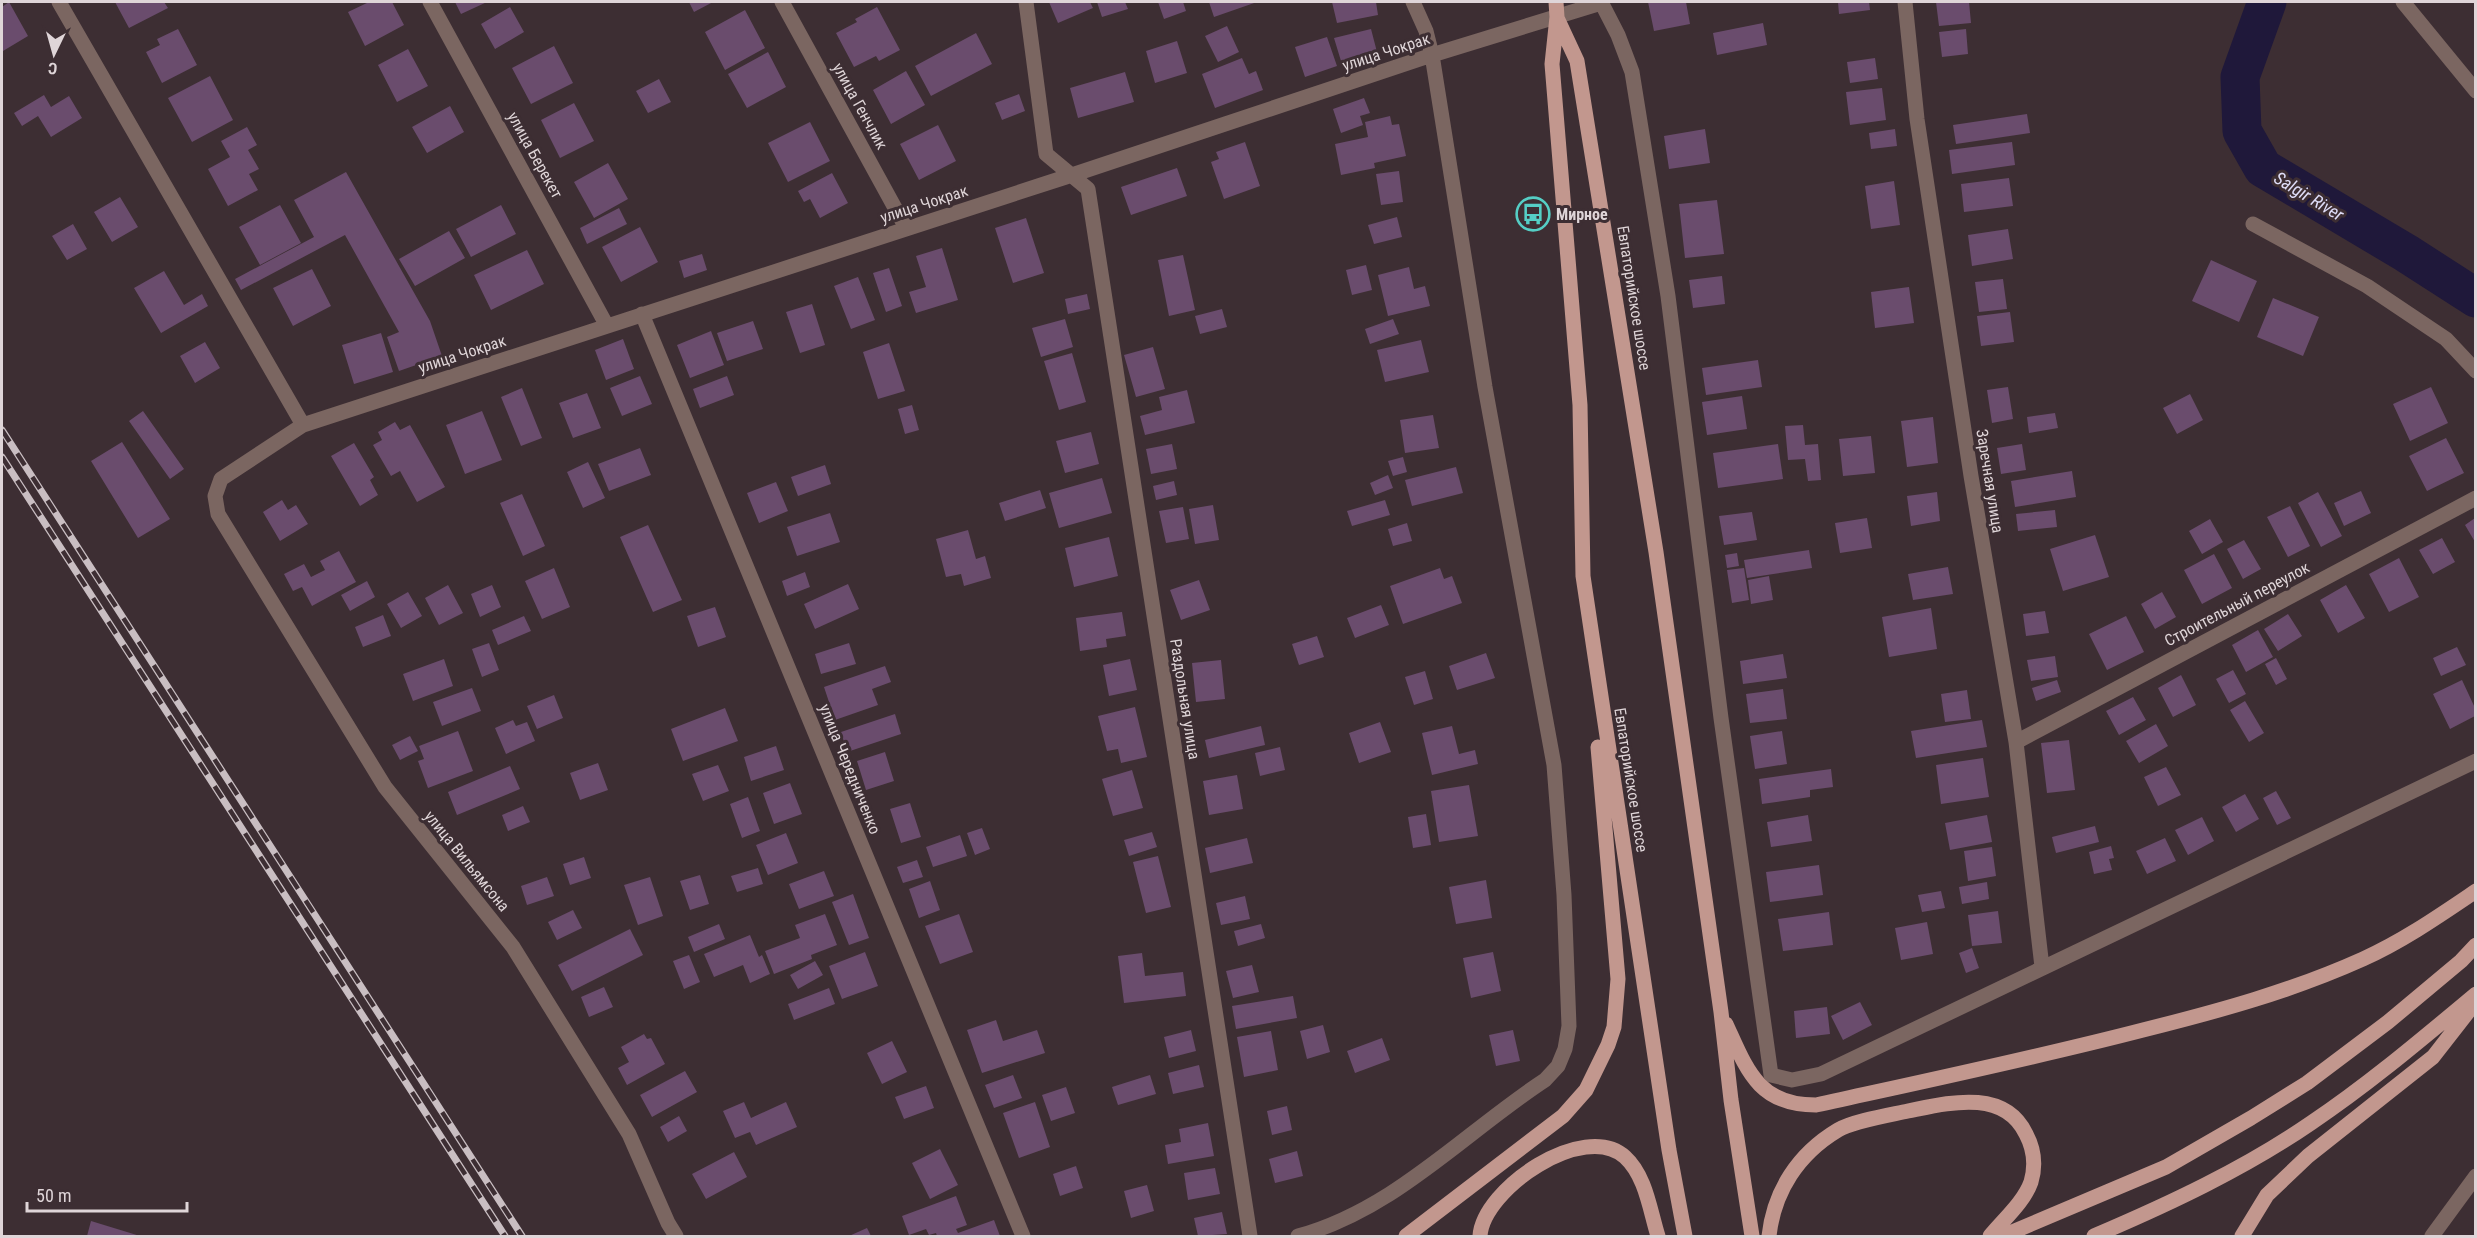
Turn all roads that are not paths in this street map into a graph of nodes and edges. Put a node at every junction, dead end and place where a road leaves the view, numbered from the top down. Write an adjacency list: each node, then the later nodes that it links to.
1 (59, 2): 18 (street)
2 (430, 2): 16 (street, улица Берекет)
3 (782, 2): 14 (street, улица Генчлик)
4 (1026, 2): 12 (street, Раздольная улица)
5 (1413, 2): 10 (street)
6 (1601, 2): 9 (street, улица Чокрак); 26 (street)
7 (1905, 2): 22 (street, Заречная улица)
8 (2403, 2): 11 (street)
9 (1556, 9): 10 (street, улица Чокрак); 21 (main road, Евпаторийское шоссе); 29 (main road, Евпаторийское шоссе)
10 (1432, 55): 12 (street, улица Чокрак); 34 (street)
11 (2475, 90)
12 (1072, 175): 14 (street, улица Чокрак); 33 (street, Раздольная улица)
13 (2253, 224): 17 (street)
14 (906, 228): 15 (street, улица Чокрак)
15 (642, 314): 16 (street, улица Чокрак); 32 (street, улица Чередниченко)
16 (607, 326): 18 (street, улица Чокрак)
17 (2475, 371)
18 (303, 425): 20 (street, улица Чокрак)
19 (2475, 498): 22 (street, Строительный переулок)
20 (218, 514): 31 (street, улица Вильямсона)
21 (1582, 576): 35 (main road); 38 (main road, Евпаторийское шоссе)
22 (2016, 742): 26 (street, Заречная улица)
23 (2475, 760): 26 (street)
24 (2475, 891): 29 (main road)
25 (2475, 945): 42 (main road)
26 (2042, 967)
27 (2475, 994): 43 (main road)
28 (2475, 1002): 44 (main road)
29 (1721, 1012): 39 (main road, Евпаторийское шоссе)
30 (2475, 1176): 45 (street)
31 (676, 1236)
32 (1023, 1236)
33 (1250, 1236)
34 (1298, 1236)
35 (1406, 1236)
36 (1480, 1236): 37 (main road)
37 (1658, 1236)
38 (1685, 1236)
39 (1752, 1236)
40 (1769, 1236): 41 (main road)
41 (1990, 1236)
42 (2003, 1236)
43 (2094, 1236)
44 (2242, 1236)
45 (2432, 1236)

